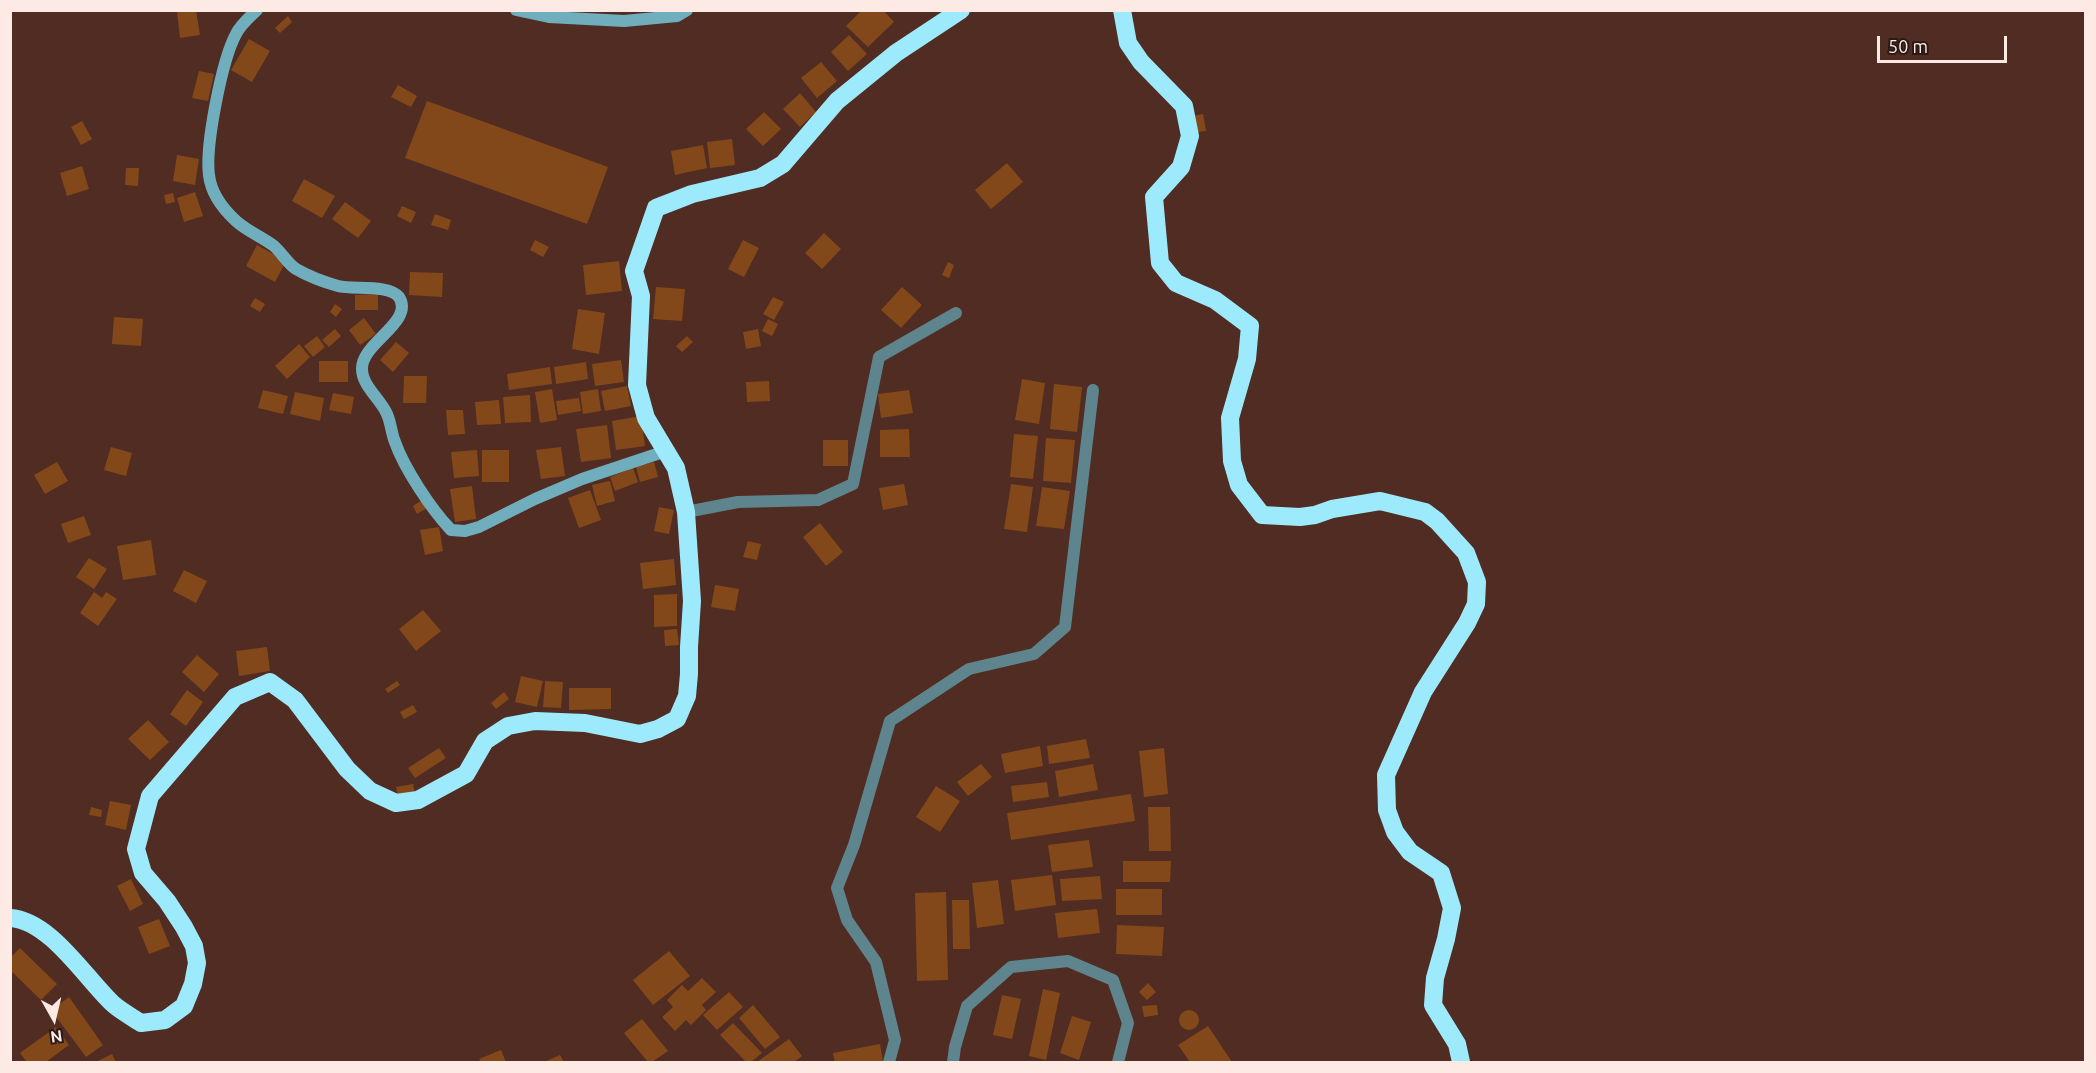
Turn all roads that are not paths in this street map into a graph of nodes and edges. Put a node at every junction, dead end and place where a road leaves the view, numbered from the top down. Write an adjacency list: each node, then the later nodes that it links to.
1 (257, 10): 8 (street)
2 (516, 10): 3 (street)
3 (687, 10)
4 (961, 10): 8 (highway)
5 (1122, 10): 14 (highway)
6 (956, 313): 9 (street)
7 (1093, 390): 11 (street)
8 (666, 452): 9 (highway)
9 (686, 512): 10 (highway)
10 (10, 918)
11 (889, 1062)
12 (953, 1062): 13 (street)
13 (1118, 1062)
14 (1461, 1062)

